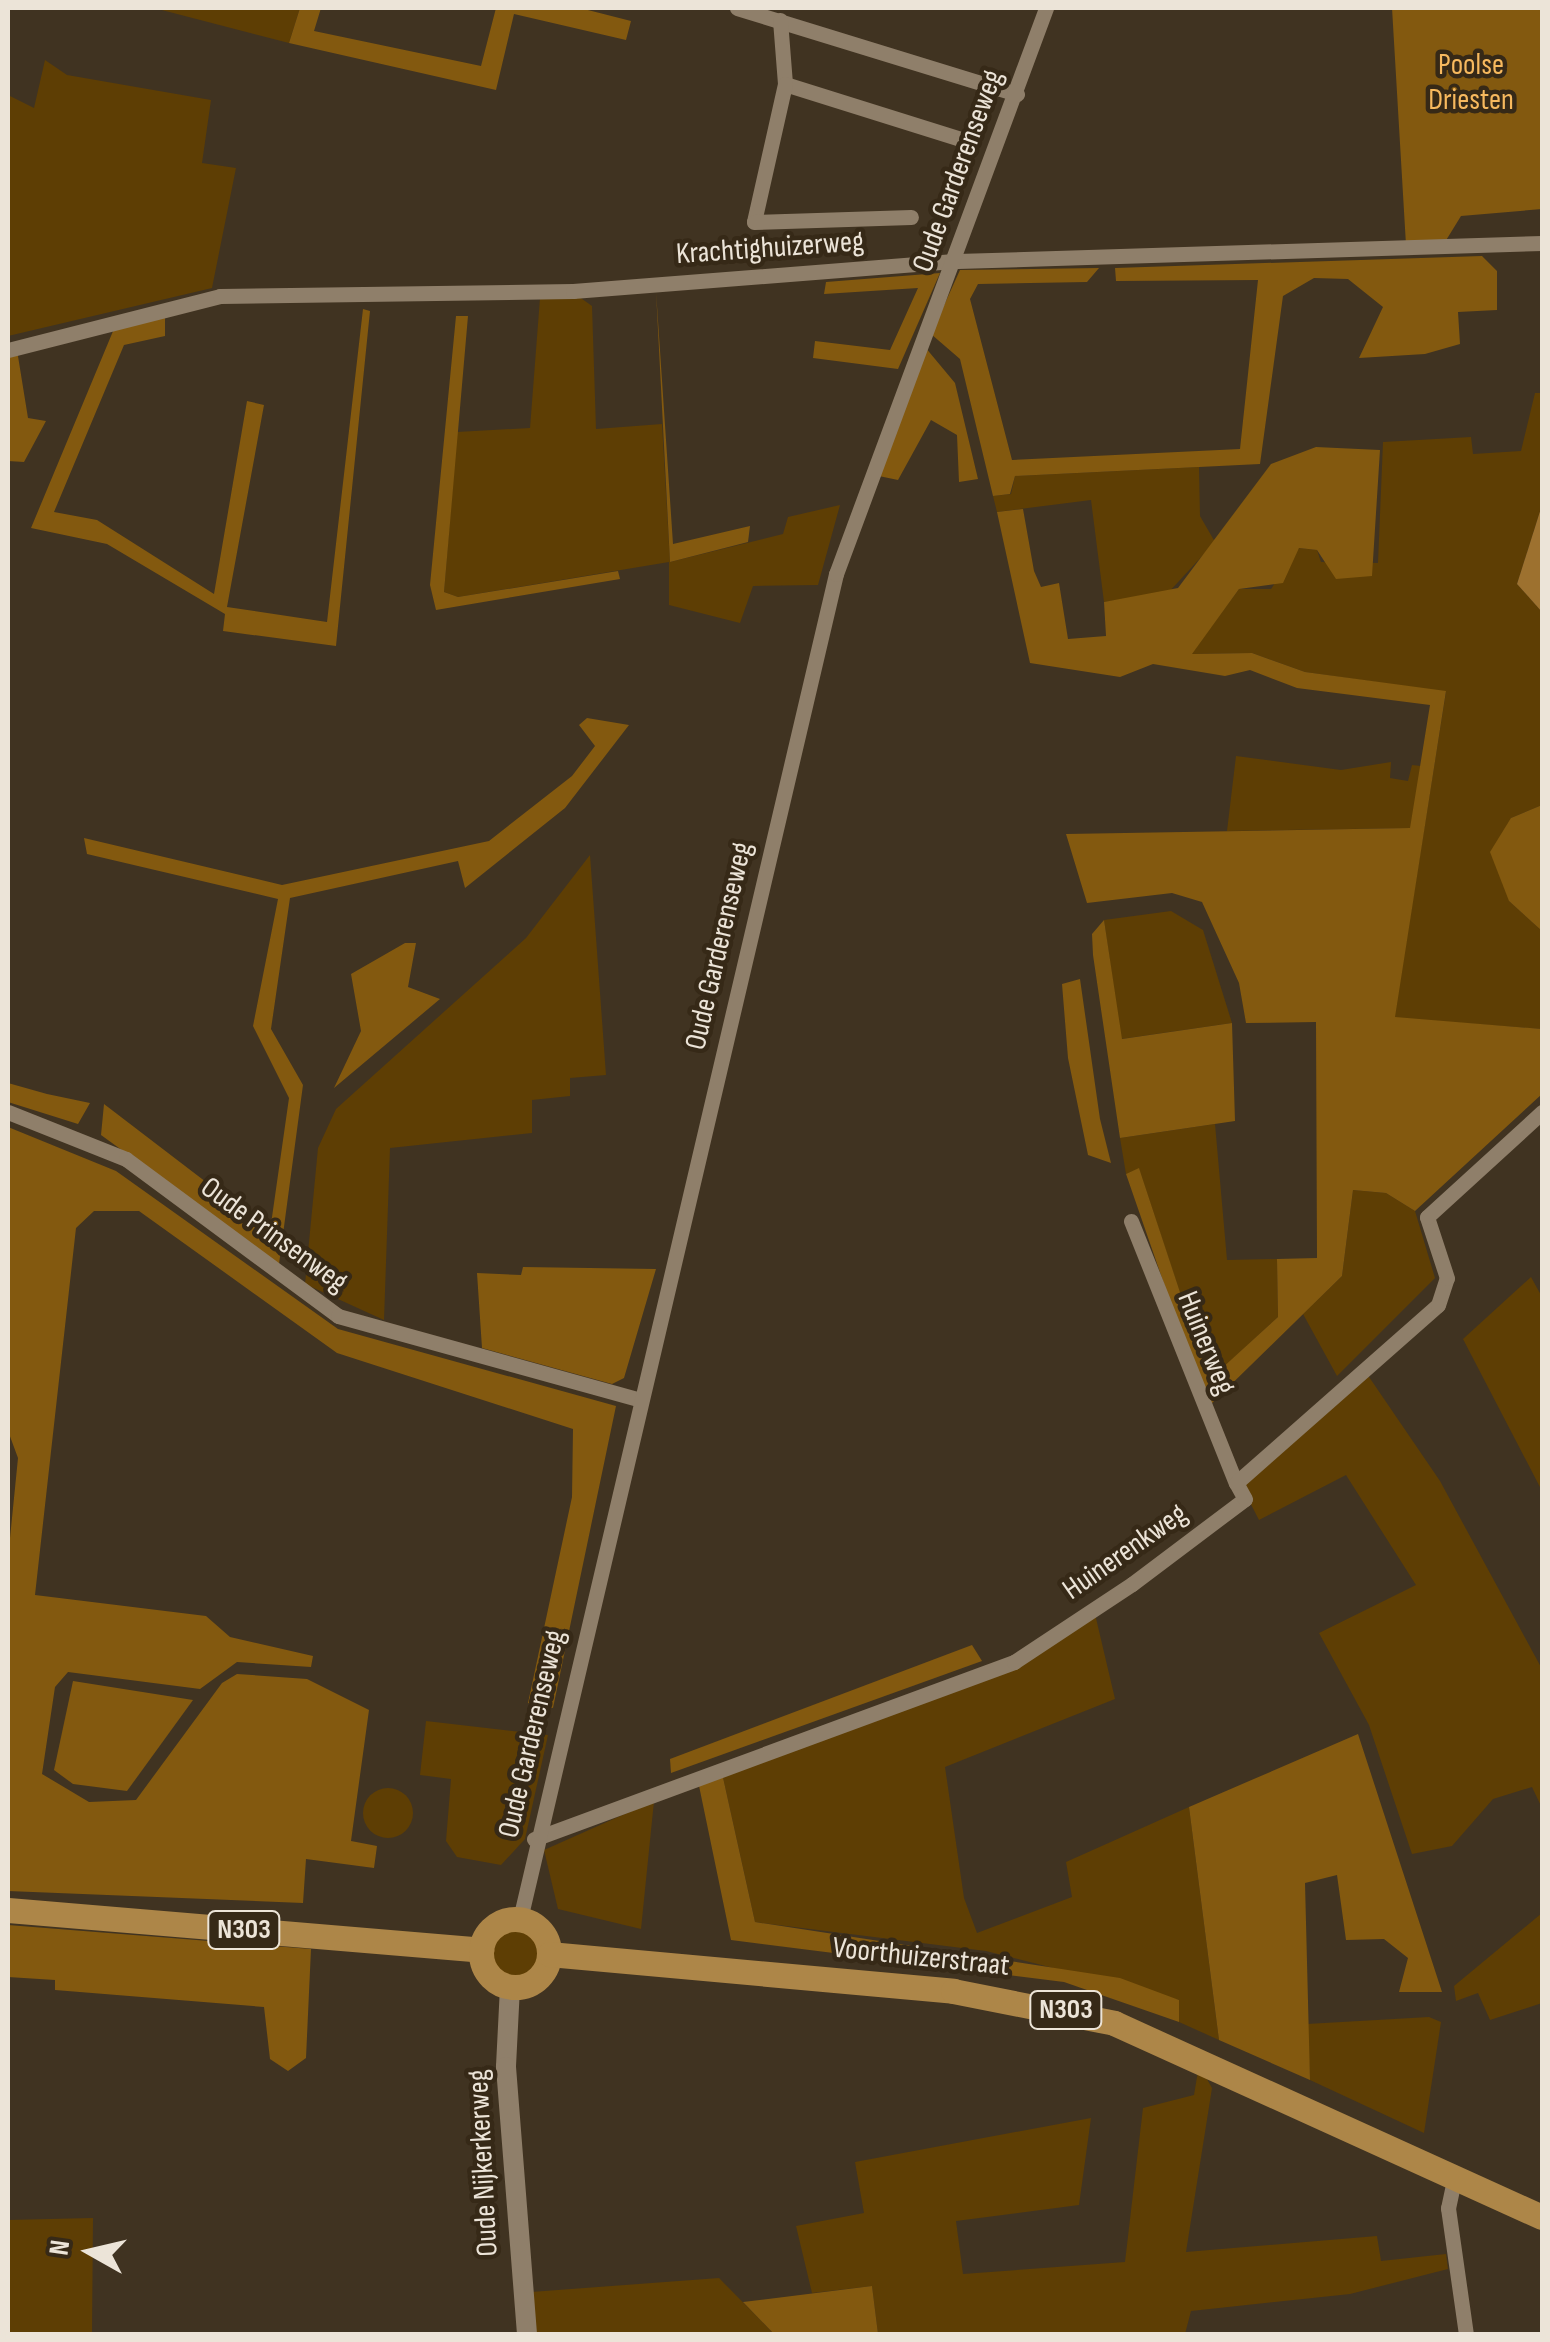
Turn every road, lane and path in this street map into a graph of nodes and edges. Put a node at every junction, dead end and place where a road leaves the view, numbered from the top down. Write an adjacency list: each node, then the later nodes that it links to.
1 (736, 8): 3 (street)
2 (1046, 8): 5 (street, Oude Garderenseweg)
3 (780, 20): 4 (street); 5 (street)
4 (785, 84): 6 (street); 7 (street)
5 (1017, 94): 9 (street, Oude Garderenseweg)
6 (961, 140)
7 (911, 217)
8 (1542, 243): 9 (street, Krachtighuizerweg)
9 (957, 261): 10 (street, Krachtighuizerweg); 14 (street, Oude Garderenseweg)
10 (8, 350)
11 (8, 1112): 14 (street, Oude Prinsenweg)
12 (1542, 1112): 15 (street, Huinerenkweg)
13 (1131, 1222): 15 (street, Huinerweg)
14 (640, 1400): 16 (street, Oude Garderenseweg)
15 (1236, 1483): 16 (street, Huinerenkweg)
16 (534, 1839): 18 (street, Oude Garderenseweg)
17 (8, 1910): 19 (main road, N303)
18 (520, 1920): 19 (main road); 20 (main road)
19 (481, 1950): 21 (main road)
20 (549, 1954): 21 (main road); 22 (main road, Voorthuizerstraat / N303)
21 (510, 1987): 24 (street, Oude Nijkerkerweg)
22 (1446, 2171): 23 (main road, Voorthuizerstraat / N303); 25 (street)
23 (1542, 2218)
24 (527, 2334)
25 (1466, 2334)

